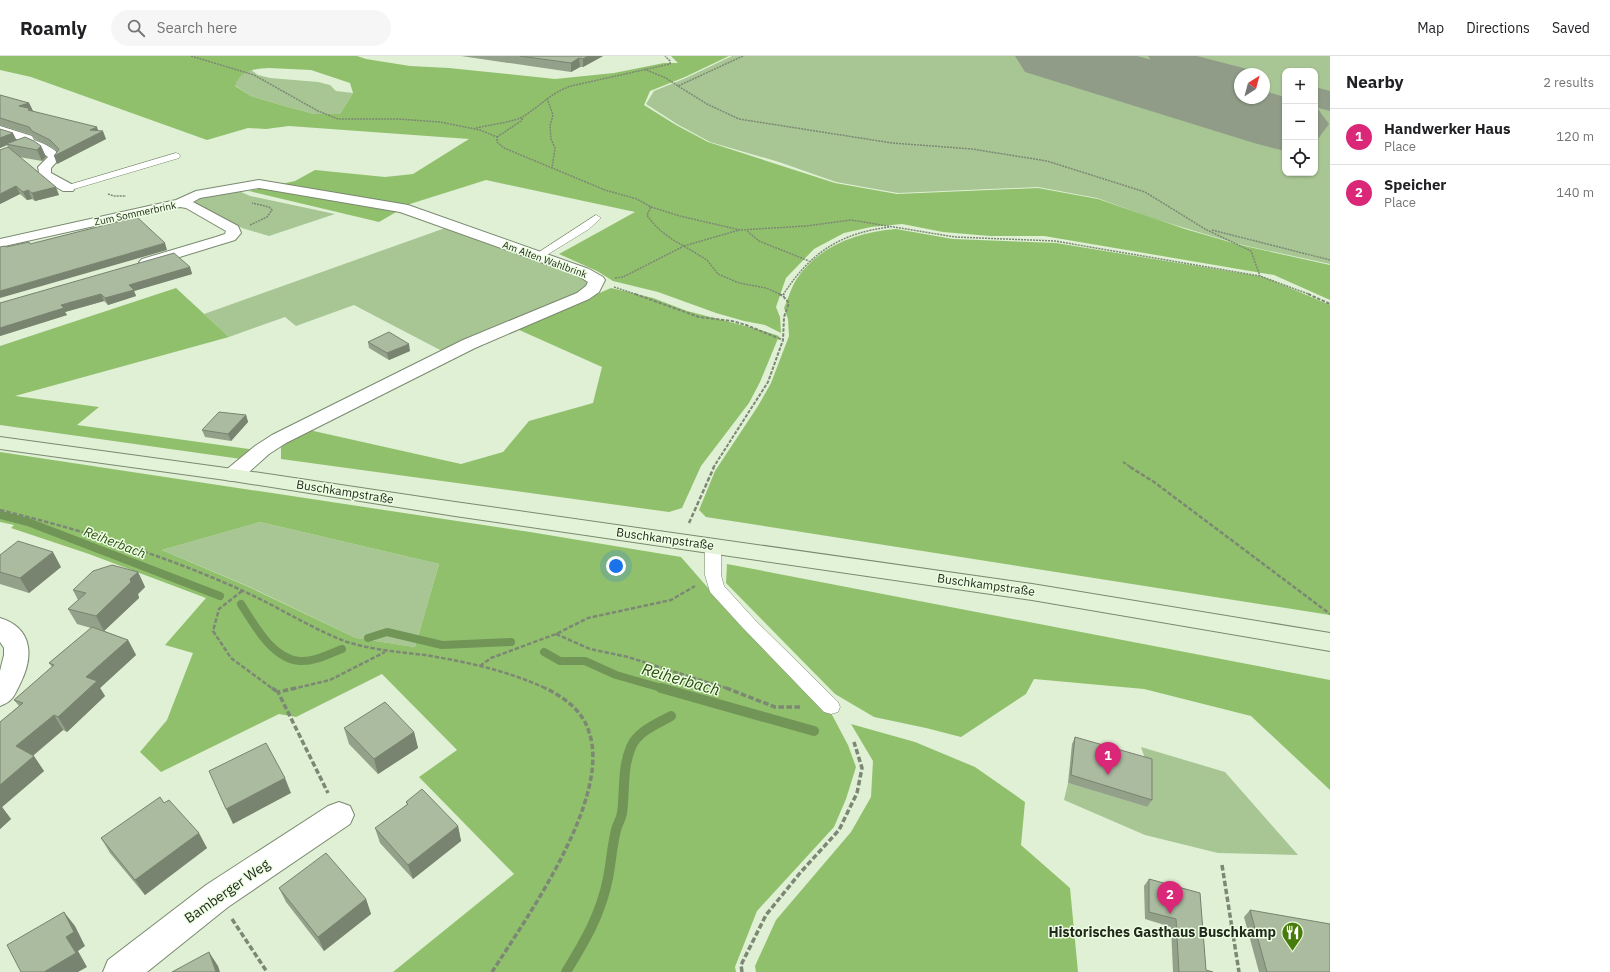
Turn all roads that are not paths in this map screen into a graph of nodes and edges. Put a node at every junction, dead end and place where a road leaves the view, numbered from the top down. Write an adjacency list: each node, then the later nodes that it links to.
1 (0, 130): 3 (street)
2 (176, 156): 3 (lane)
3 (68, 188)
4 (180, 203): 6 (street, Zum Sommerbrink); 7 (street, Am Alten Wahlbrink); 8 (street, Zum Sommerbrink)
5 (596, 218): 7 (lane)
6 (0, 243)
7 (538, 256): 10 (street, Am Alten Wahlbrink)
8 (137, 265)
9 (0, 443): 10 (main road, Buschkampstraße)
10 (233, 475): 11 (main road, Buschkampstraße)
11 (713, 546): 13 (main road, Buschkampstraße); 15 (lane)
12 (0, 628): 14 (street)
13 (1330, 642)
14 (0, 695)
15 (831, 707)
16 (338, 815): 17 (street, Bamberger Weg)
17 (120, 972)

